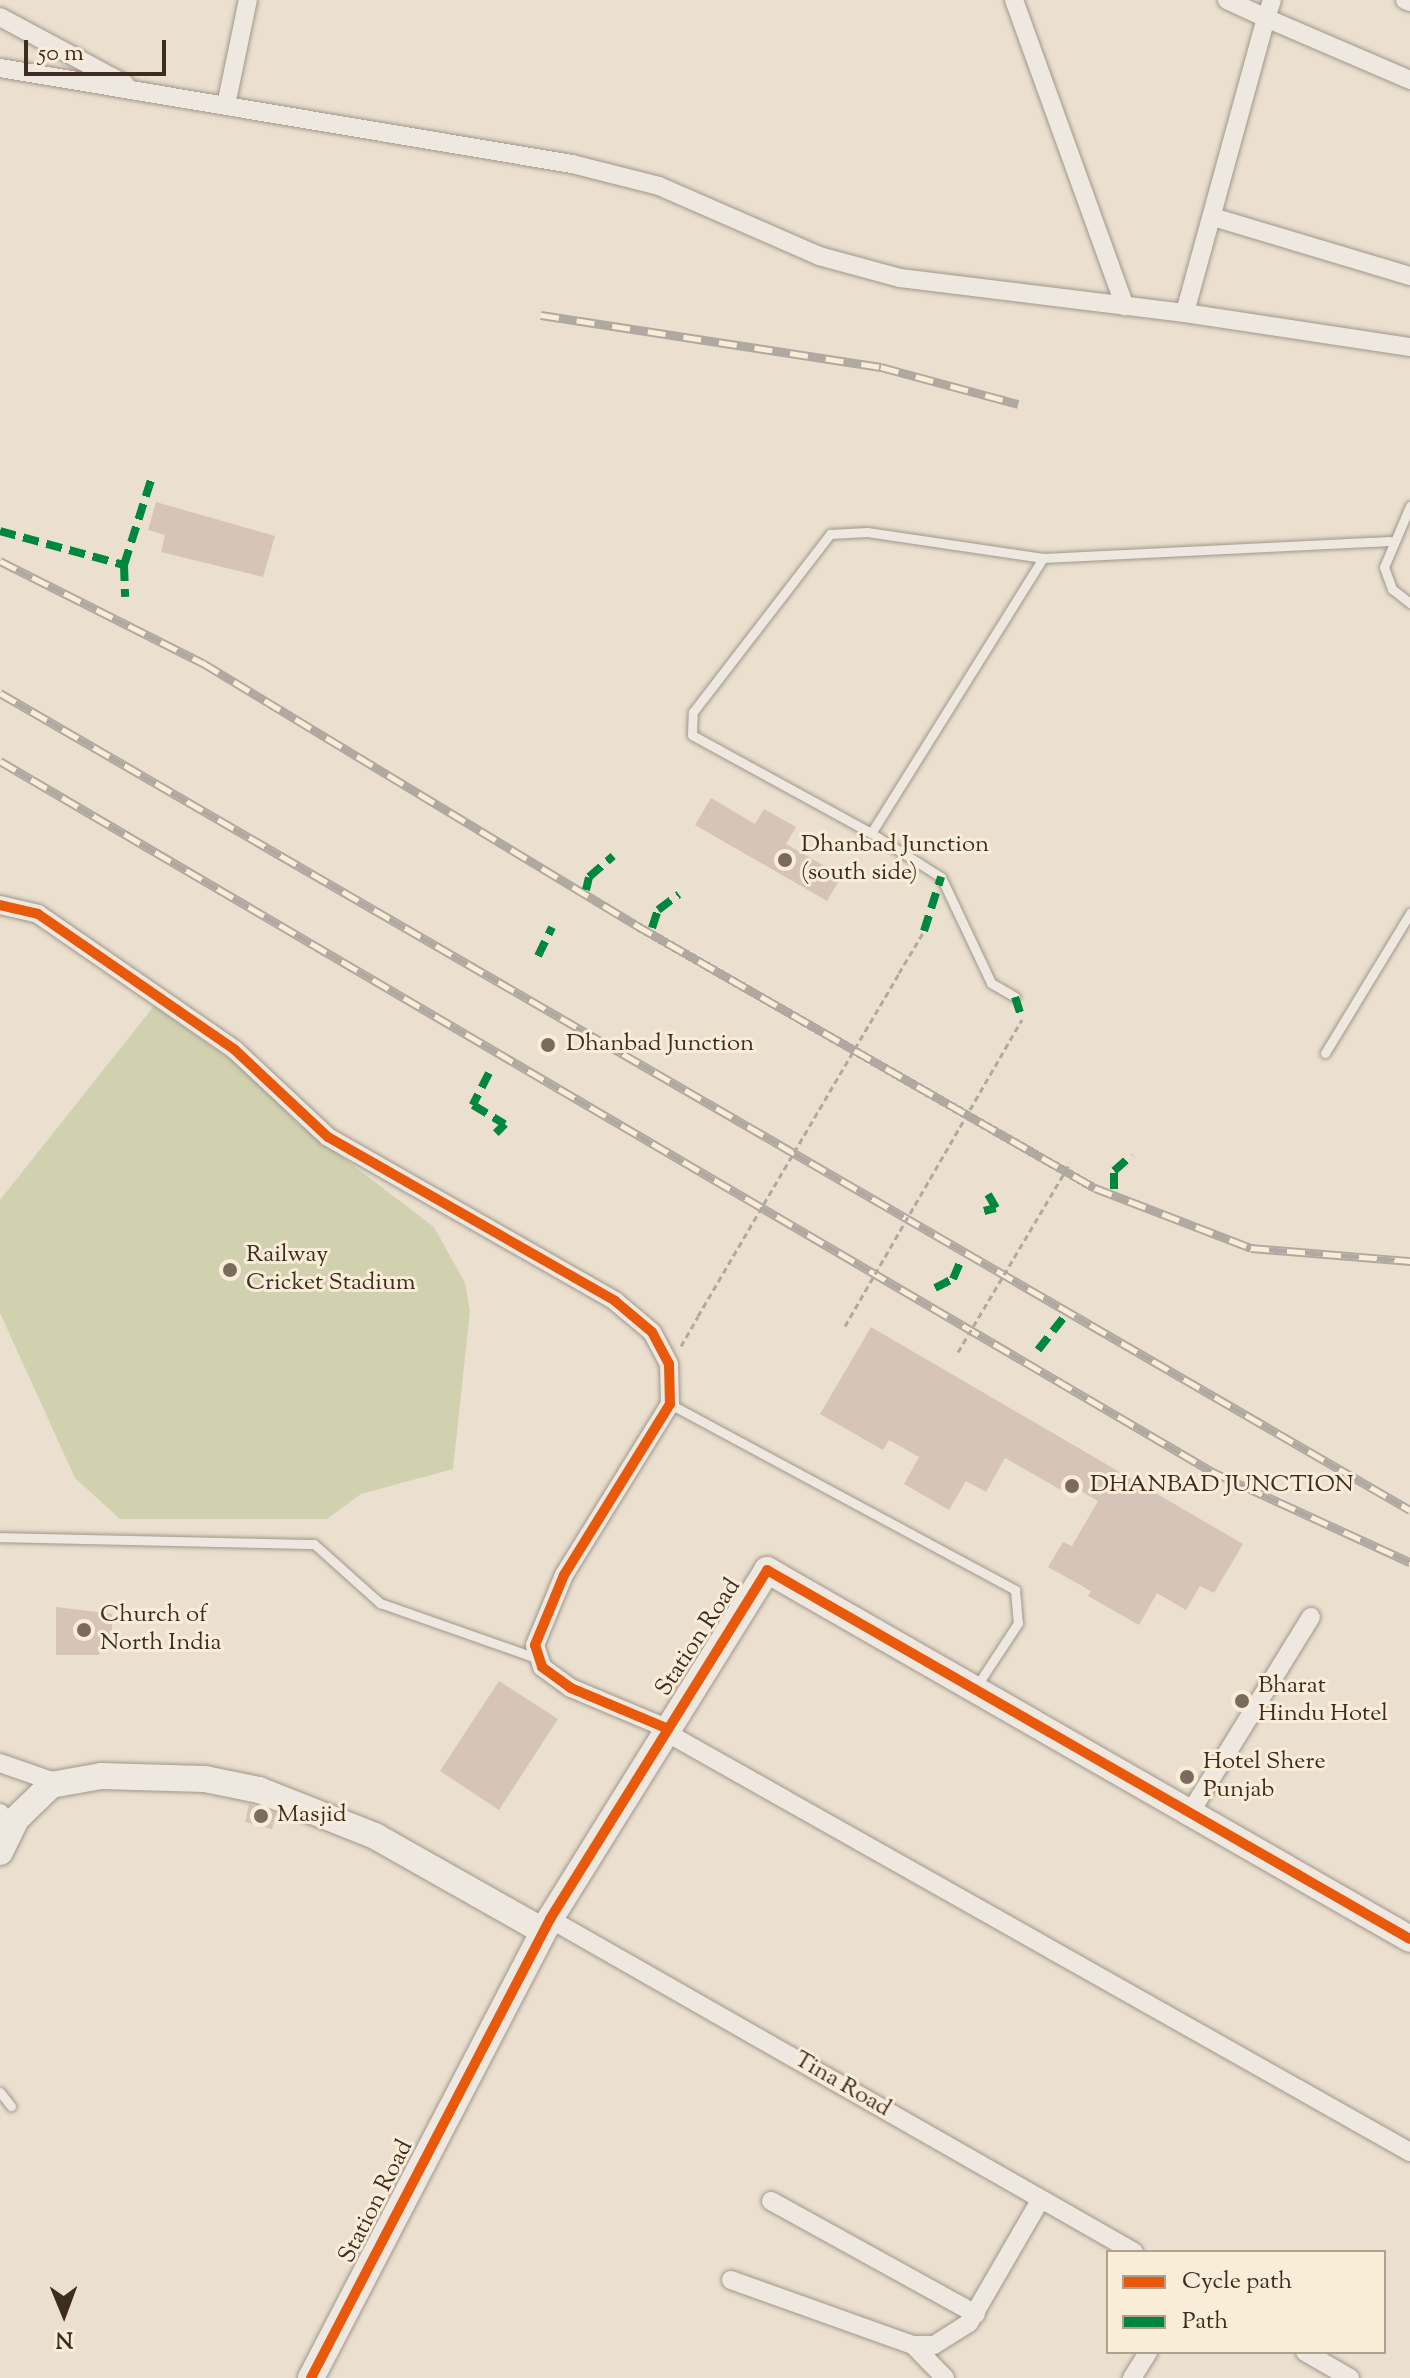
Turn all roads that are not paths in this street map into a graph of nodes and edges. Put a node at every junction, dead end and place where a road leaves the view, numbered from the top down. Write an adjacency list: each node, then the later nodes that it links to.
1 (248, 0): 9 (street)
2 (1014, 0): 12 (street)
3 (1227, 0): 4 (street)
4 (1269, 9): 7 (street); 10 (street)
5 (0, 17): 8 (street)
6 (0, 68): 8 (street)
7 (1410, 80)
8 (138, 91): 9 (street)
9 (226, 105): 12 (street)
10 (1213, 217): 11 (street); 13 (street)
11 (1410, 276)
12 (1125, 306): 13 (street)
13 (1185, 313): 14 (street)
14 (1410, 347)
15 (1410, 506): 16 (lane)
16 (1390, 541): 17 (lane); 18 (lane)
17 (1043, 558): 19 (lane); 19 (lane)
18 (1410, 603)
19 (871, 833): 22 (lane)
20 (0, 905): 24 (street)
21 (1410, 913): 23 (lane)
22 (1015, 997)
23 (1325, 1053)
24 (670, 1404): 27 (street); 28 (lane)
25 (0, 1537): 27 (lane)
26 (1311, 1617): 32 (street)
27 (536, 1658): 29 (street)
28 (972, 1693): 29 (street, Station Road); 32 (street, Station Road)
29 (663, 1729): 34 (street, Station Road); 38 (street)
30 (0, 1763): 31 (street)
31 (57, 1783): 33 (street); 34 (street)
32 (1188, 1816): 35 (street, Station Road)
33 (3, 1834)
34 (547, 1925): 39 (street, Tina Road); 47 (street, Station Road)
35 (1410, 1939)
36 (0, 2092): 37 (lane)
37 (11, 2106)
38 (1410, 2152)
39 (1041, 2199): 41 (street, Tina Road); 43 (street)
40 (771, 2201): 43 (street)
41 (1130, 2250)
42 (731, 2280): 44 (street)
43 (976, 2314): 44 (street)
44 (913, 2345): 48 (street)
45 (1147, 2354): 49 (street)
46 (1308, 2354): 50 (street)
47 (311, 2378)
48 (945, 2378)
49 (1132, 2378)
50 (1350, 2378)

